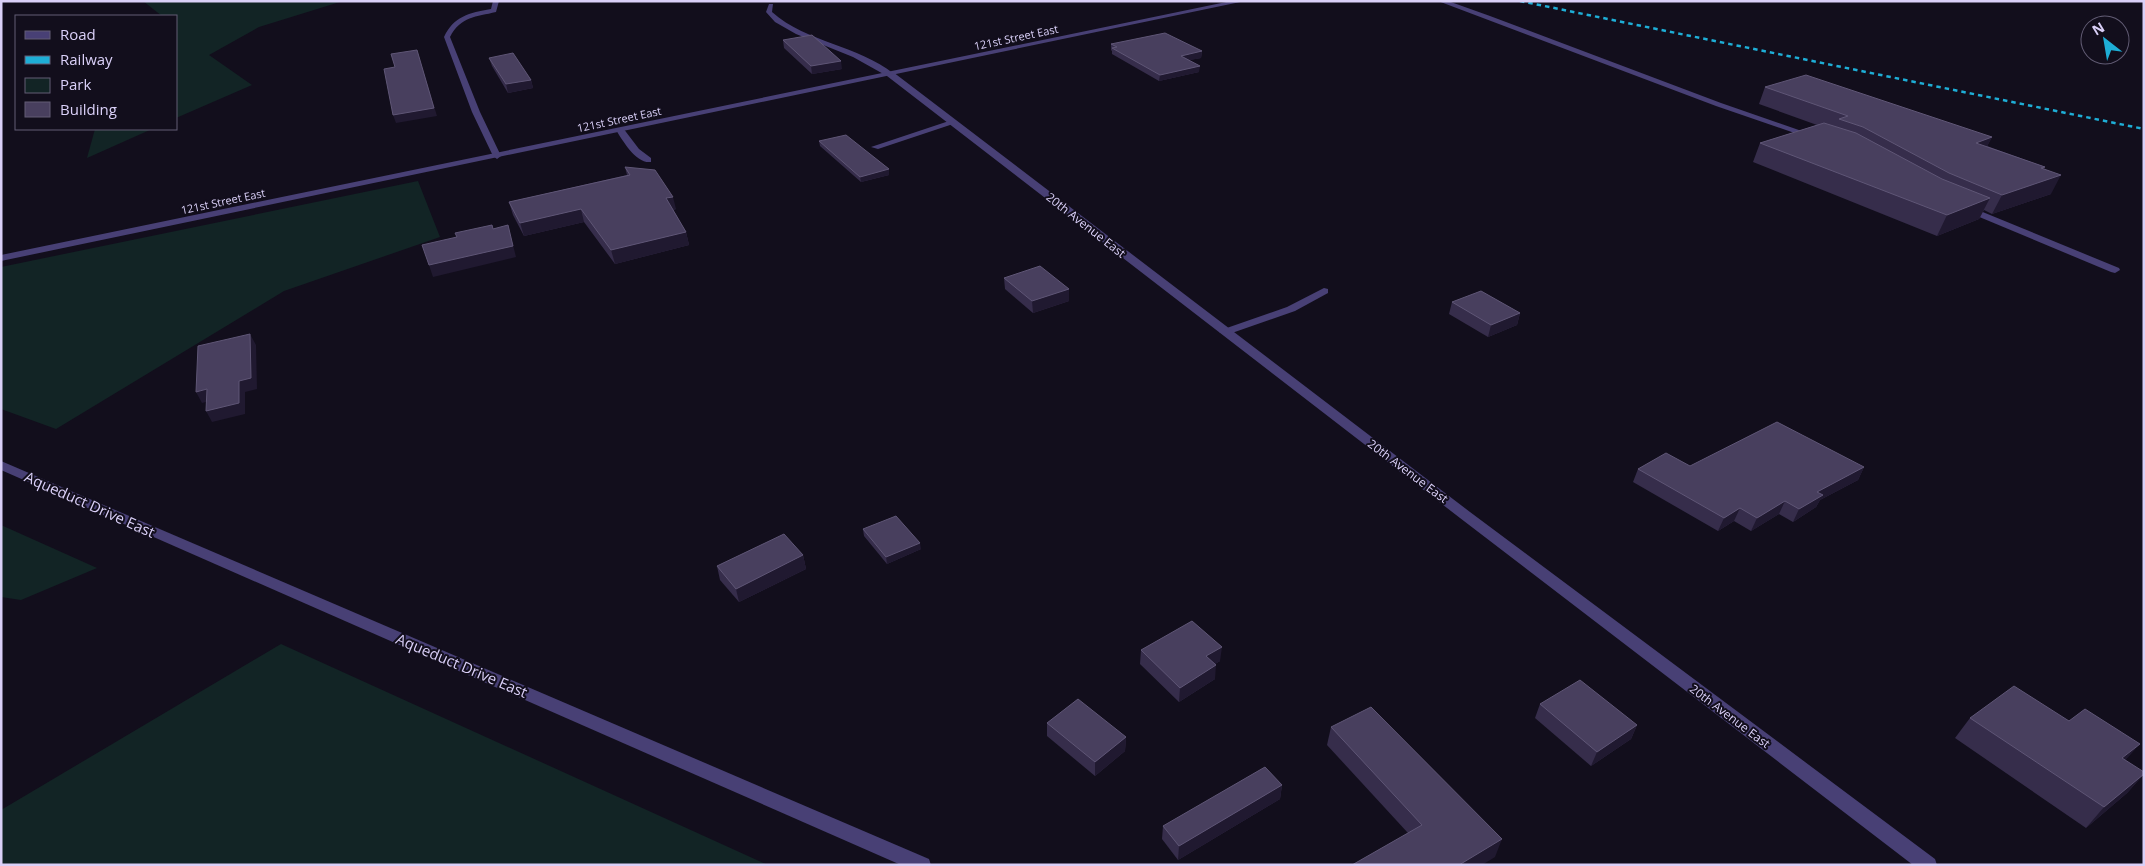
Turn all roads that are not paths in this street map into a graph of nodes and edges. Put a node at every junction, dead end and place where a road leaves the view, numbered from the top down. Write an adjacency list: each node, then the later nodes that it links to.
1 (496, 1): 10 (street)
2 (1242, 1): 5 (street, 121st Street East)
3 (1441, 1): 8 (street)
4 (771, 6): 5 (street, 20th Avenue East)
5 (890, 74): 6 (street, 20th Avenue East); 7 (street, 121st Street East)
6 (952, 122): 9 (street); 16 (street, 20th Avenue East)
7 (620, 130): 10 (street, 121st Street East); 11 (street)
8 (1818, 138)
9 (875, 147)
10 (497, 156): 13 (street, 121st Street East)
11 (648, 160)
12 (1959, 205): 14 (street)
13 (1, 258)
14 (2115, 270)
15 (1324, 291): 16 (street)
16 (1225, 332): 19 (street, 20th Avenue East)
17 (1, 465): 18 (street, Aqueduct Drive East)
18 (922, 865)
19 (1928, 865)

